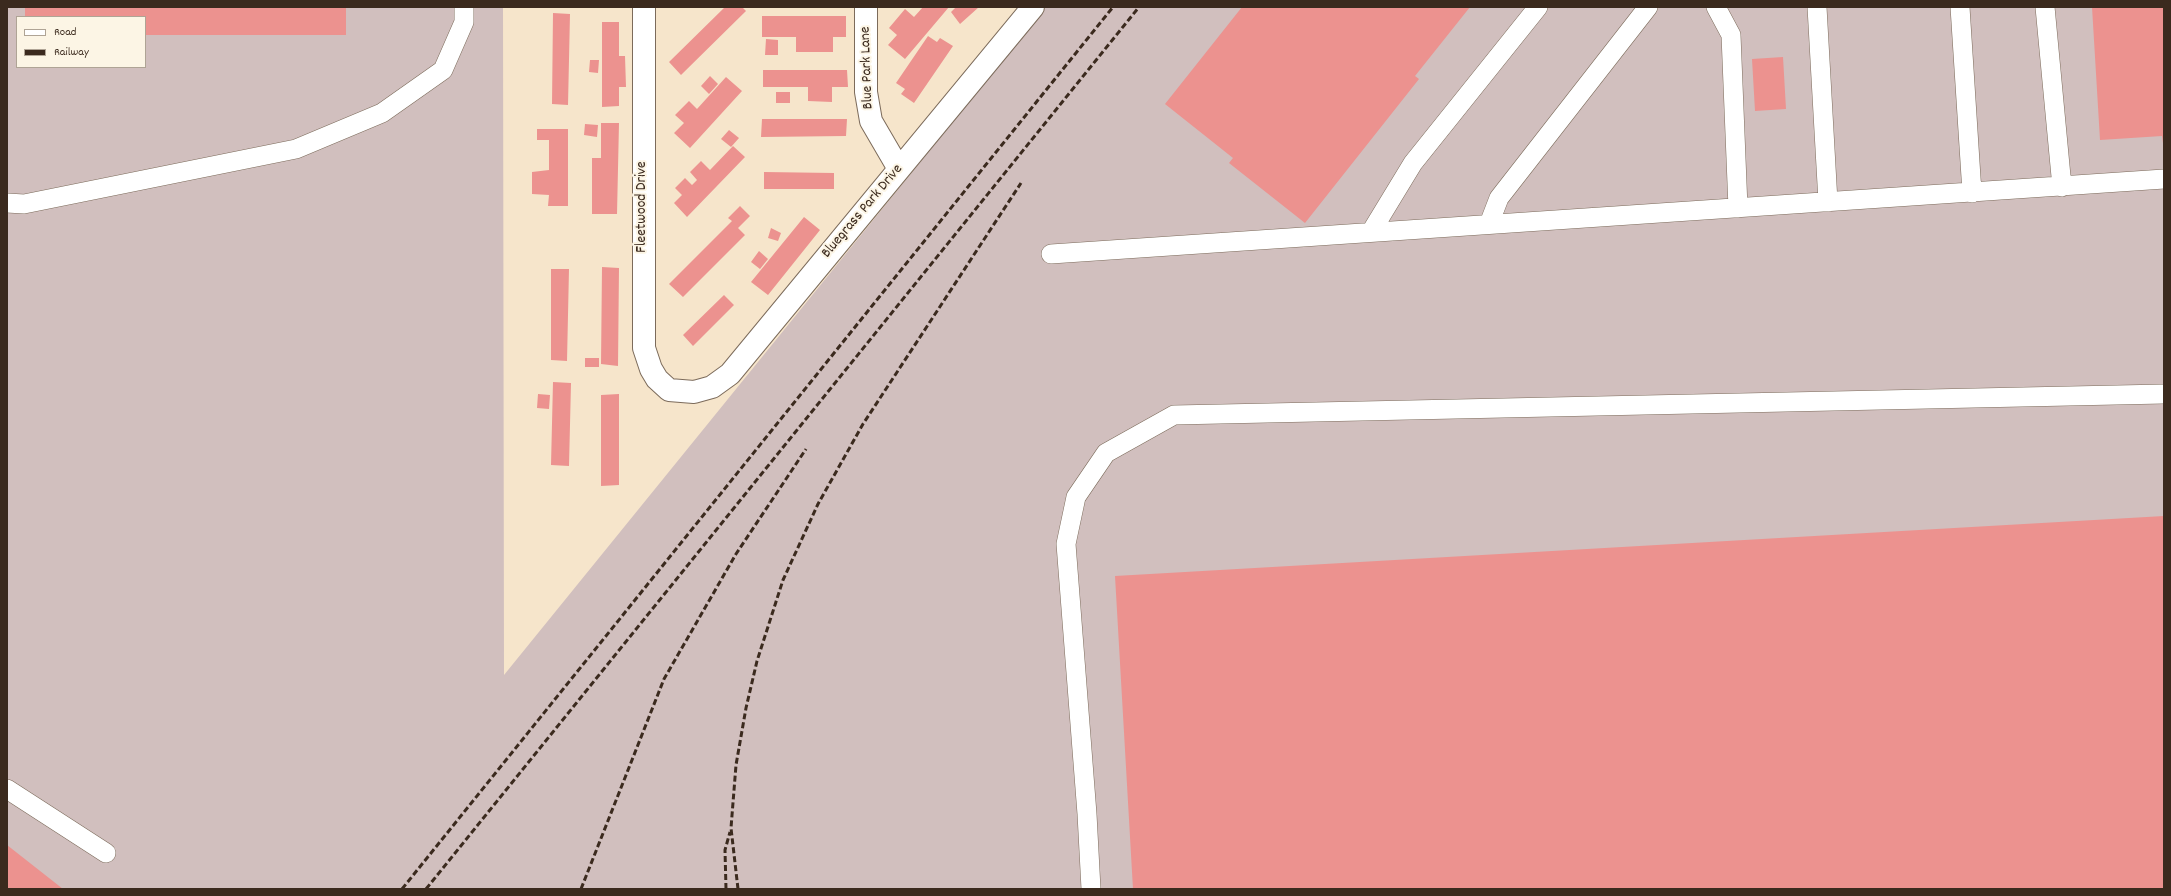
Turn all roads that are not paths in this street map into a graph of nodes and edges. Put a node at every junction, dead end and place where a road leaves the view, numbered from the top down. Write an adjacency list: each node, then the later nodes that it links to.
1 (464, 7): 16 (lane)
2 (644, 7): 21 (street, Fleetwood Drive)
3 (866, 7): 11 (street, Blue Park Lane)
4 (1033, 7): 11 (street, Bluegrass Park Drive)
5 (1538, 7): 19 (lane)
6 (1648, 7): 18 (lane)
7 (1716, 7): 17 (lane)
8 (1818, 7): 15 (lane)
9 (1960, 7): 14 (lane)
10 (2045, 7): 13 (lane)
11 (899, 169): 21 (street, Bluegrass Park Drive)
12 (2164, 179): 13 (lane)
13 (2062, 187): 14 (lane)
14 (1972, 192): 15 (lane)
15 (1828, 202): 17 (lane)
16 (7, 203)
17 (1738, 208): 18 (lane)
18 (1489, 224): 19 (lane)
19 (1371, 232): 20 (lane)
20 (1051, 254)
21 (679, 392)
22 (2164, 394): 25 (lane)
23 (7, 789): 24 (lane)
24 (106, 853)
25 (1091, 889)

